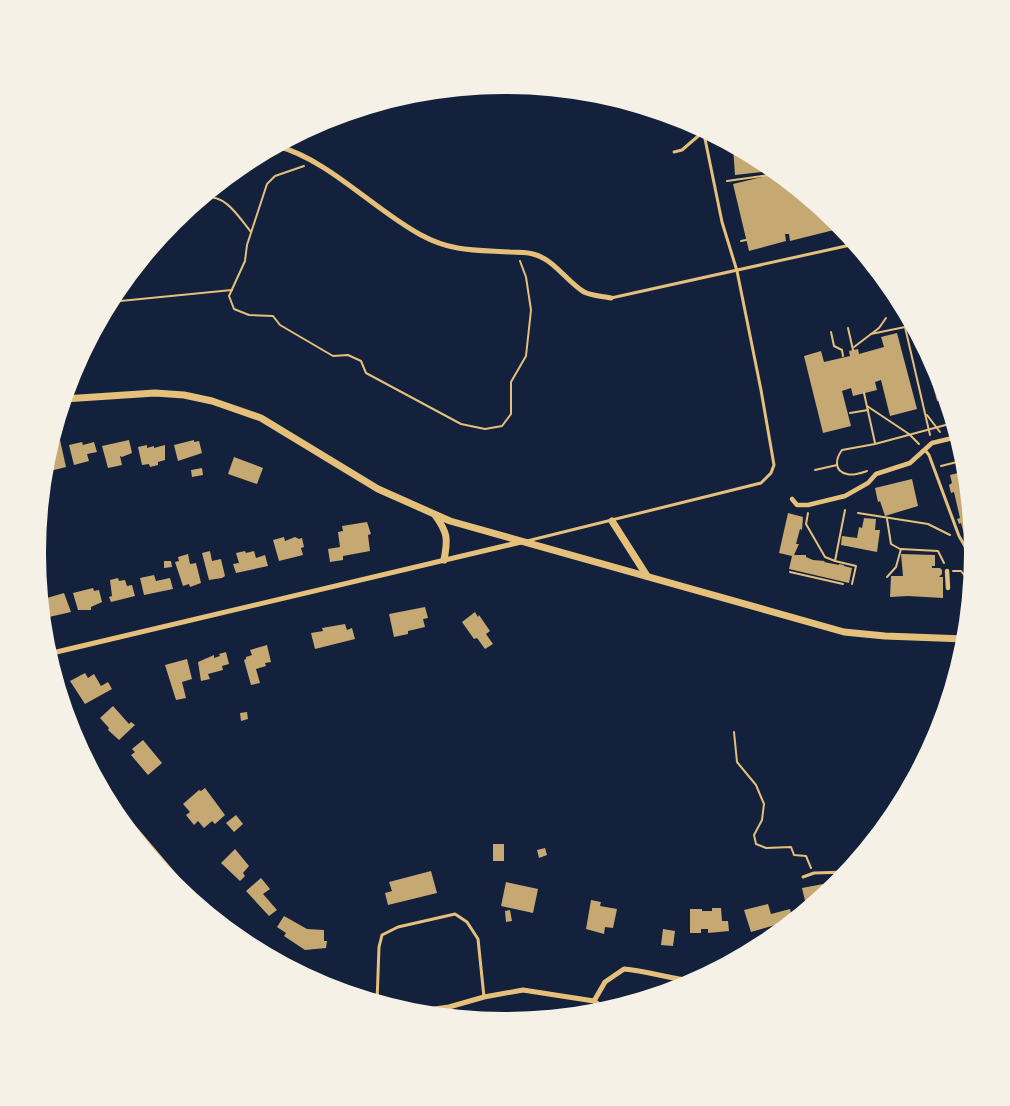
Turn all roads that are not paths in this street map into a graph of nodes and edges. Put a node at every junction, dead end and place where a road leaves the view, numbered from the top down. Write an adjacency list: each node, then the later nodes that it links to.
1 (696, 137): 4 (lane)
2 (705, 141): 6 (lane)
3 (289, 149): 7 (street)
4 (674, 152)
5 (845, 246): 6 (lane)
6 (736, 271): 7 (lane); 13 (lane)
7 (611, 298)
8 (74, 398): 12 (street)
9 (949, 438): 10 (street)
10 (925, 450): 11 (street); 15 (lane)
11 (792, 499)
12 (435, 515): 14 (street); 16 (street)
13 (612, 520): 14 (lane); 18 (street)
14 (526, 541): 16 (street); 18 (street)
15 (964, 544)
16 (444, 560): 21 (street)
17 (947, 571): 19 (street)
18 (647, 576): 20 (street)
19 (948, 588)
20 (956, 639)
21 (57, 652)
22 (833, 873): 23 (lane)
23 (802, 877)
24 (678, 978): 27 (street)
25 (377, 993): 26 (lane)
26 (484, 997): 27 (street); 28 (street)
27 (594, 1002)
28 (449, 1007): 29 (street)
29 (444, 1008)

